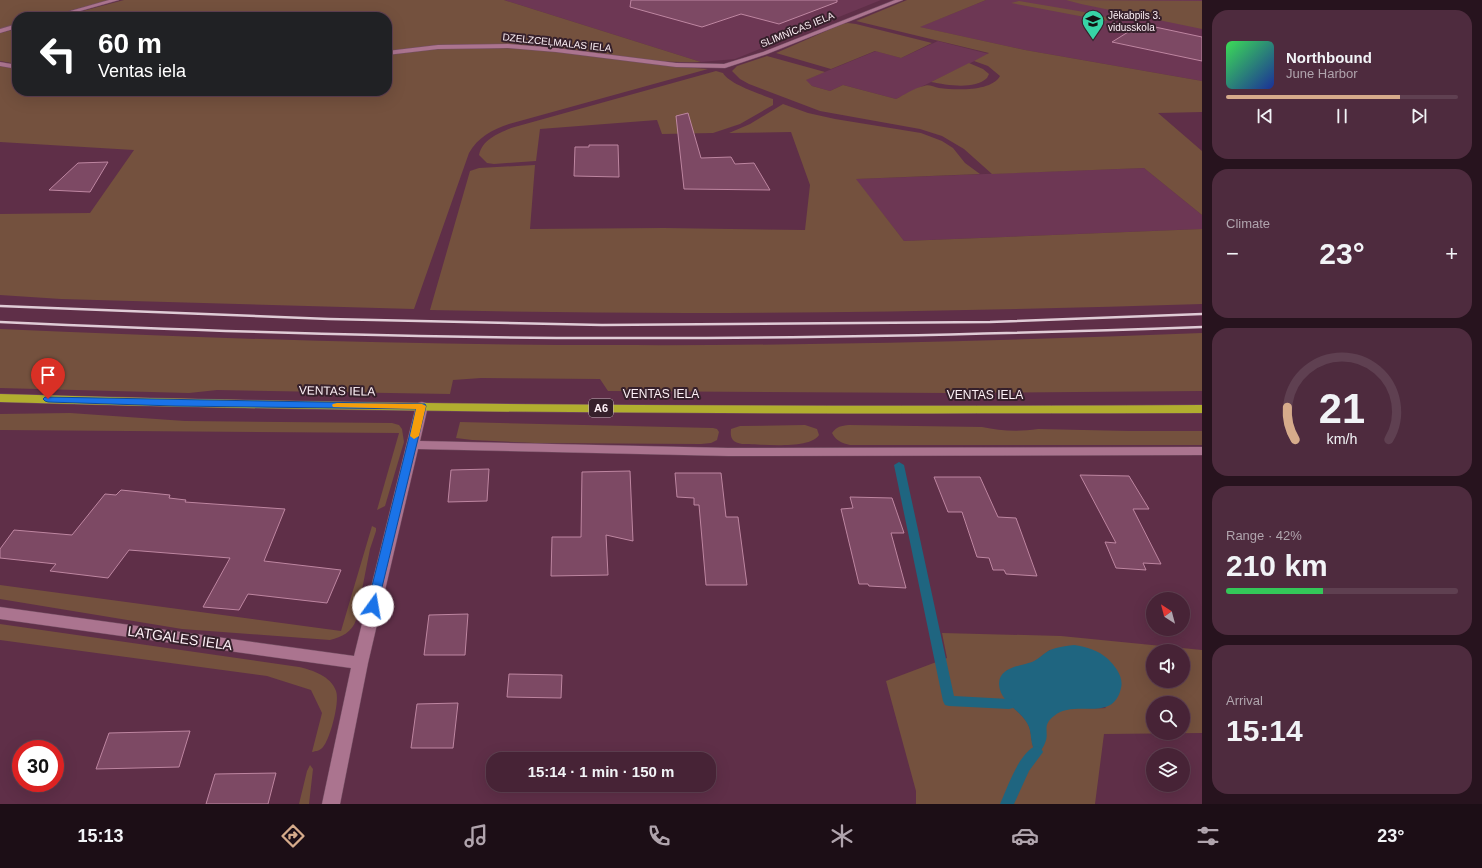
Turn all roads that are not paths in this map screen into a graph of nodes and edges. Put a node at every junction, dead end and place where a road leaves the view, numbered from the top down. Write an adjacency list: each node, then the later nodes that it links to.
1 (116, 0): 3 (street)
2 (900, 0): 9 (street, SLIMNĪCAS IELA)
3 (71, 12)
4 (12, 27): 5 (street)
5 (0, 31)
6 (392, 52): 9 (street, DZELZCEĻMALAS IELA)
7 (0, 64): 8 (street)
8 (12, 66)
9 (725, 66)
10 (0, 398): 11 (highway, VENTAS IELA / A6)
11 (422, 406): 12 (highway, VENTAS IELA / A6); 13 (street)
12 (1202, 408)
13 (412, 445): 14 (street); 16 (street)
14 (1202, 451)
15 (0, 613): 16 (street, LATGALES IELA)
16 (360, 663): 17 (street)
17 (331, 804)

